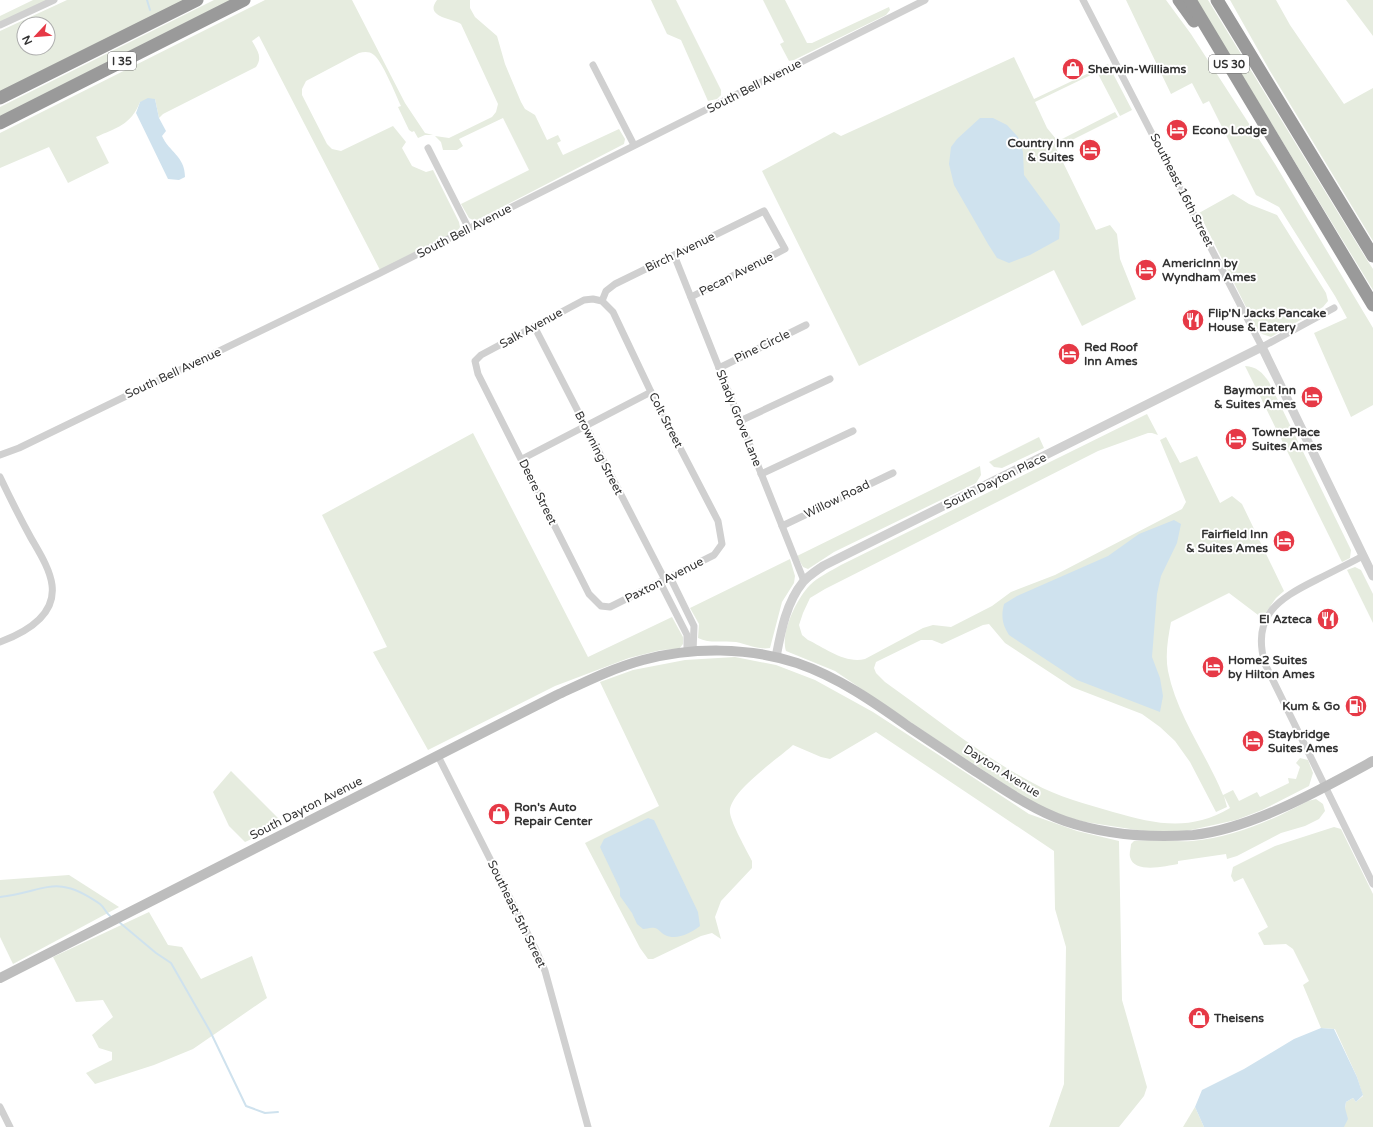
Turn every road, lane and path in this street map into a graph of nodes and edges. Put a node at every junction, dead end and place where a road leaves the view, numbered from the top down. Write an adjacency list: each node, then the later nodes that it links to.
1 (54, 0): 10 (street)
2 (196, 0): 12 (highway, I 35)
3 (244, 0): 14 (highway, I 35)
4 (925, 0): 15 (street, South Bell Avenue)
5 (1083, 0): 27 (street, Southeast 16th Street)
6 (1178, 0): 9 (highway)
7 (1217, 0): 13 (highway, US 30)
8 (1224, 0): 13 (highway)
9 (1189, 6): 23 (highway)
10 (0, 25)
11 (593, 65): 15 (street)
12 (0, 98)
13 (1288, 117): 20 (highway)
14 (0, 123)
15 (634, 146): 18 (street, South Bell Avenue)
16 (428, 148): 18 (street)
17 (764, 211): 19 (street, Birch Avenue); 21 (street, Pecan Avenue)
18 (469, 229): 35 (street, South Bell Avenue)
19 (674, 255): 21 (street, Shady Grove Lane); 22 (street, Birch Avenue)
20 (1373, 256)
21 (691, 297): 28 (street, Shady Grove Lane)
22 (602, 301): 26 (street, Salk Avenue); 31 (street, Colt Street)
23 (1373, 304)
24 (1334, 308): 27 (street)
25 (806, 325): 28 (street, Pine Circle)
26 (534, 326): 29 (street, Salk Avenue); 33 (street, Browning Street)
27 (1262, 347): 42 (street, Southeast 16th Street); 45 (street, South Dayton Place)
28 (719, 368): 32 (street, Shady Grove Lane)
29 (478, 374): 36 (street, Deere Street)
30 (830, 379): 32 (street)
31 (651, 392): 33 (street); 41 (street, Colt Street)
32 (740, 421): 38 (street, Shady Grove Lane)
33 (585, 426): 36 (street); 44 (street, Browning Street)
34 (853, 431): 38 (street)
35 (0, 455)
36 (522, 459): 46 (street, Deere Street)
37 (893, 473): 40 (street, Willow Road)
38 (761, 474): 40 (street, Shady Grove Lane)
39 (0, 477): 47 (street)
40 (782, 526): 45 (street, Shady Grove Lane)
41 (722, 544): 44 (street, Paxton Avenue)
42 (1363, 556): 43 (street, Southeast 16th Street); 53 (street)
43 (1373, 576)
44 (665, 580): 46 (street, Paxton Avenue); 48 (street, Browning Street); 48 (street, Browning Street)
45 (804, 581): 49 (street, South Dayton Place)
46 (601, 606)
47 (0, 642)
48 (690, 652): 49 (main road, Dayton Avenue); 50 (main road, Dayton Avenue)
49 (776, 657): 53 (main road, Dayton Avenue)
50 (626, 665): 51 (main road, South Dayton Avenue)
51 (438, 756): 55 (main road, South Dayton Avenue); 58 (street, Southeast 5th Street)
52 (1373, 761): 53 (main road, Dayton Avenue)
53 (1325, 786): 54 (street)
54 (1373, 884)
55 (0, 978)
56 (0, 1107): 57 (street)
57 (10, 1127)
58 (588, 1127)

